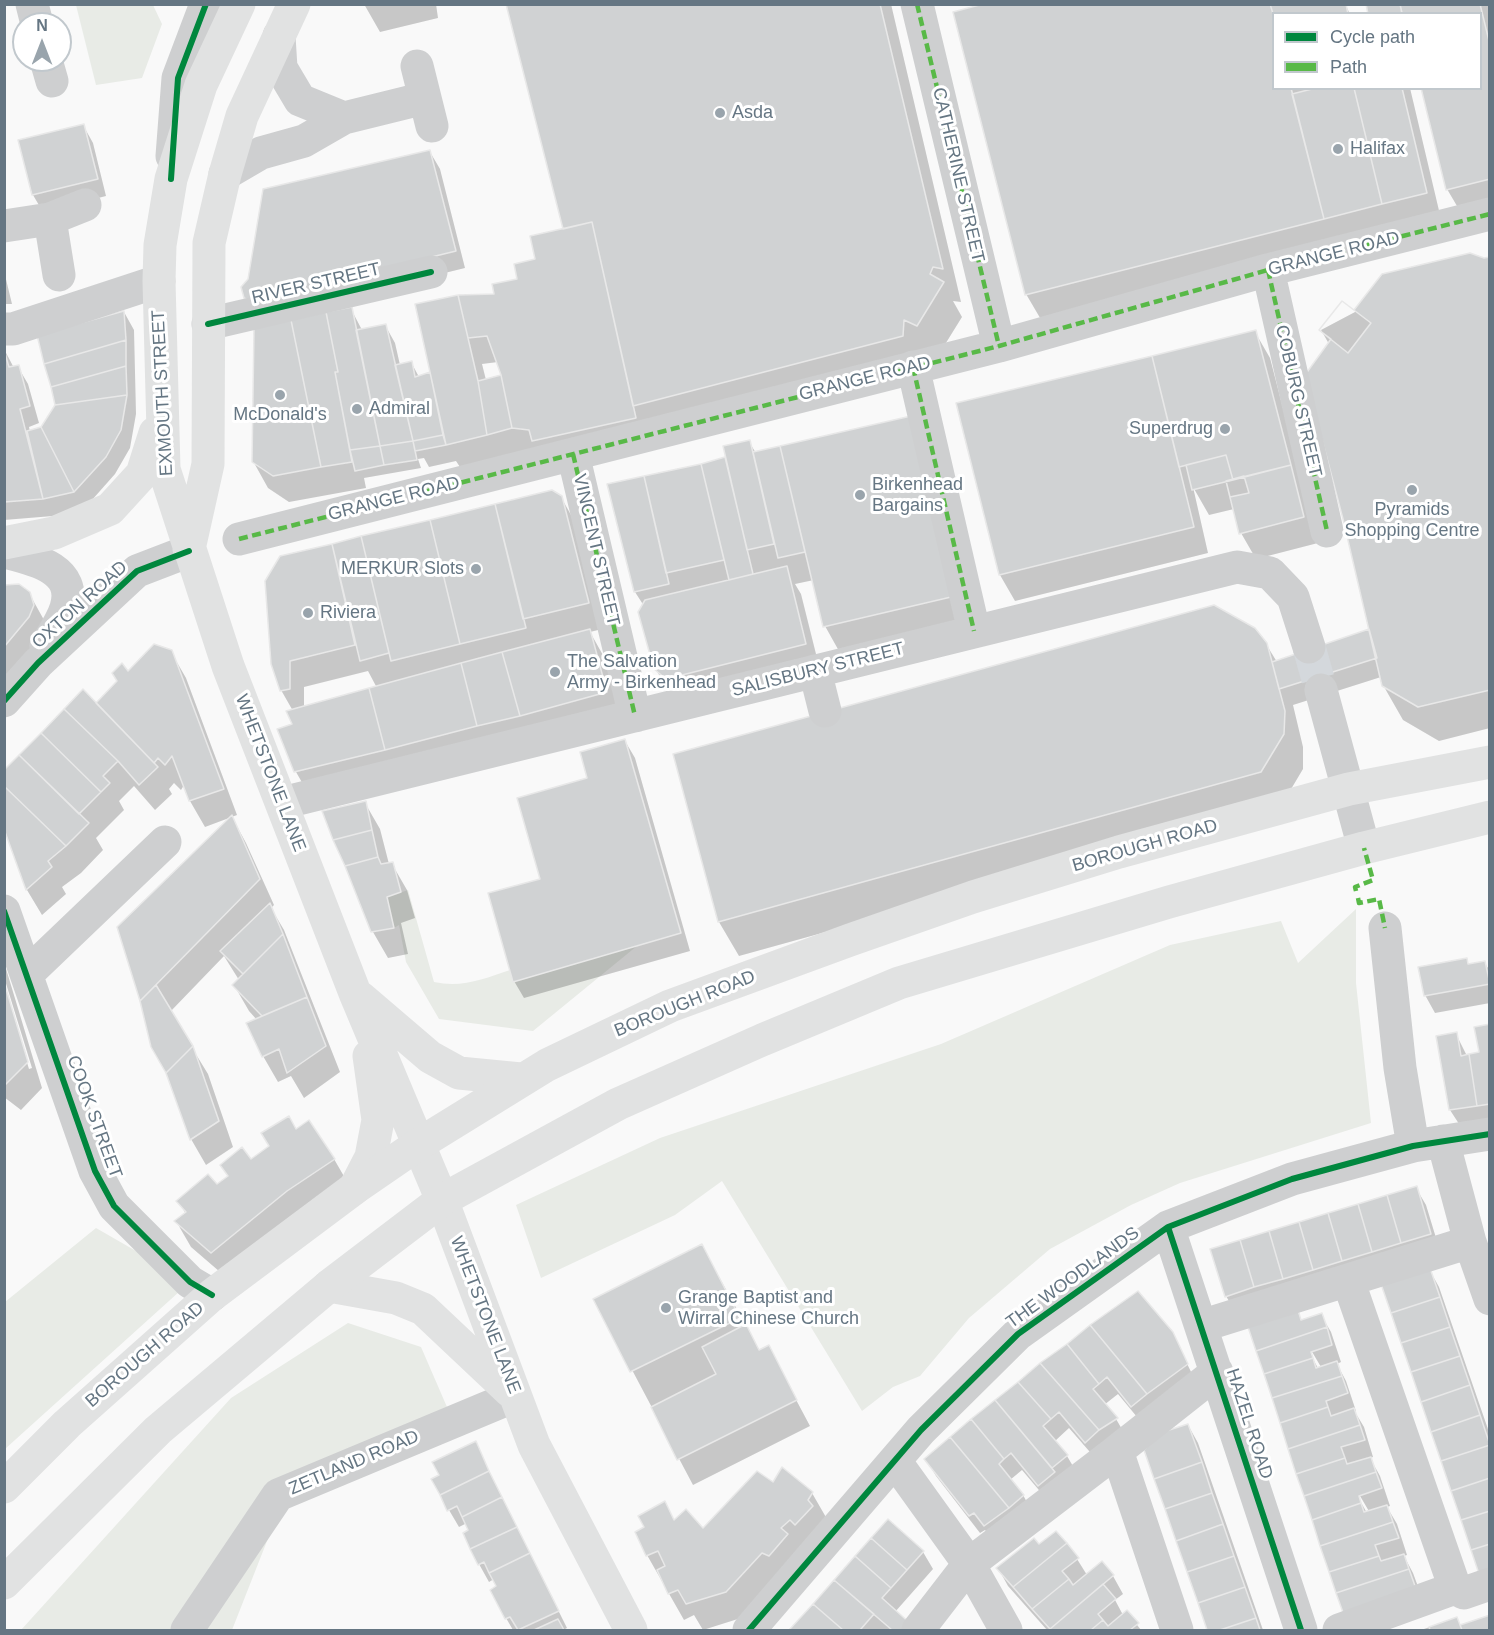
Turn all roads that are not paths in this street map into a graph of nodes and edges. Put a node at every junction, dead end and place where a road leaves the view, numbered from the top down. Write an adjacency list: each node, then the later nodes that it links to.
1 (206, 4): 9 (street)
2 (239, 4): 9 (main road, EXMOUTH STREET)
3 (294, 4): 5 (main road, EXMOUTH STREET)
4 (917, 4): 20 (street, CATHERINE STREET)
5 (279, 36): 7 (street); 8 (main road, EXMOUTH STREET)
6 (417, 66): 7 (street)
7 (344, 118): 8 (street)
8 (225, 174): 18 (main road, EXMOUTH STREET)
9 (171, 179): 17 (main road, EXMOUTH STREET)
10 (85, 204): 12 (street)
11 (1490, 214): 14 (street, GRANGE ROAD)
12 (50, 219): 13 (street); 16 (street)
13 (4, 226)
14 (1268, 270): 20 (street, GRANGE ROAD); 24 (street, COBURG STREET)
15 (431, 272): 18 (street, RIVER STREET)
16 (59, 275)
17 (159, 281): 19 (street); 22 (main road, EXMOUTH STREET)
18 (208, 324): 27 (main road, EXMOUTH STREET)
19 (4, 329)
20 (999, 346): 21 (street, GRANGE ROAD)
21 (913, 367): 23 (street, GRANGE ROAD); 29 (street)
22 (162, 413): 26 (main road); 27 (main road, EXMOUTH STREET)
23 (573, 454): 25 (street, GRANGE ROAD); 36 (street, VINCENT STREET)
24 (1327, 531)
25 (239, 539)
26 (4, 543)
27 (189, 551): 31 (street, OXTON ROAD); 39 (main road, WHETSTONE LANE)
28 (4, 552): 31 (street)
29 (974, 631): 30 (street, SALISBURY STREET); 32 (street, SALISBURY STREET)
30 (1309, 647)
31 (38, 663): 34 (street, OXTON ROAD)
32 (815, 671): 35 (street); 36 (street, SALISBURY STREET)
33 (1321, 690): 38 (street)
34 (4, 701)
35 (825, 711)
36 (635, 716): 39 (street, SALISBURY STREET)
37 (1490, 762): 38 (main road, BOROUGH ROAD)
38 (1349, 789): 42 (street); 47 (main road, BOROUGH ROAD)
39 (282, 803): 46 (main road, WHETSTONE LANE)
40 (1490, 817): 42 (main road)
41 (165, 842): 45 (street)
42 (1364, 848): 52 (main road)
43 (4, 911): 45 (street, COOK STREET)
44 (1385, 928): 49 (street)
45 (27, 974): 57 (street, COOK STREET)
46 (355, 993): 47 (main road, WHETSTONE LANE); 50 (main road, WHETSTONE LANE); 51 (main road, WHETSTONE LANE)
47 (522, 1079): 50 (main road, BOROUGH ROAD)
48 (1490, 1134): 49 (street, THE WOODLANDS)
49 (1428, 1143): 53 (street, THE WOODLANDS); 54 (street)
50 (419, 1144): 51 (main road, BOROUGH ROAD); 52 (main road, WHETSTONE LANE)
51 (355, 1188): 57 (main road, BOROUGH ROAD)
52 (442, 1200): 56 (main road); 61 (main road, WHETSTONE LANE)
53 (1168, 1227): 59 (street, HAZEL ROAD); 63 (street, THE WOODLANDS)
54 (1470, 1242): 55 (street); 58 (street)
55 (1348, 1280): 59 (street); 68 (street)
56 (329, 1286): 61 (main road); 66 (main road)
57 (212, 1295): 64 (main road, BOROUGH ROAD)
58 (1490, 1299)
59 (1201, 1326): 60 (street, HAZEL ROAD)
60 (1217, 1372): 62 (street); 75 (street, HAZEL ROAD)
61 (515, 1396): 69 (street, ZETLAND ROAD); 70 (main road, WHETSTONE LANE)
62 (1117, 1451): 65 (street); 74 (street)
63 (895, 1461): 65 (street); 71 (street, THE WOODLANDS)
64 (4, 1488)
65 (969, 1564): 72 (street); 73 (street)
66 (4, 1583)
67 (1490, 1584): 68 (street)
68 (1455, 1588): 76 (street)
69 (187, 1630)
70 (631, 1630)
71 (749, 1630)
72 (918, 1630)
73 (1006, 1630)
74 (1177, 1630)
75 (1301, 1630)
76 (1339, 1630)

